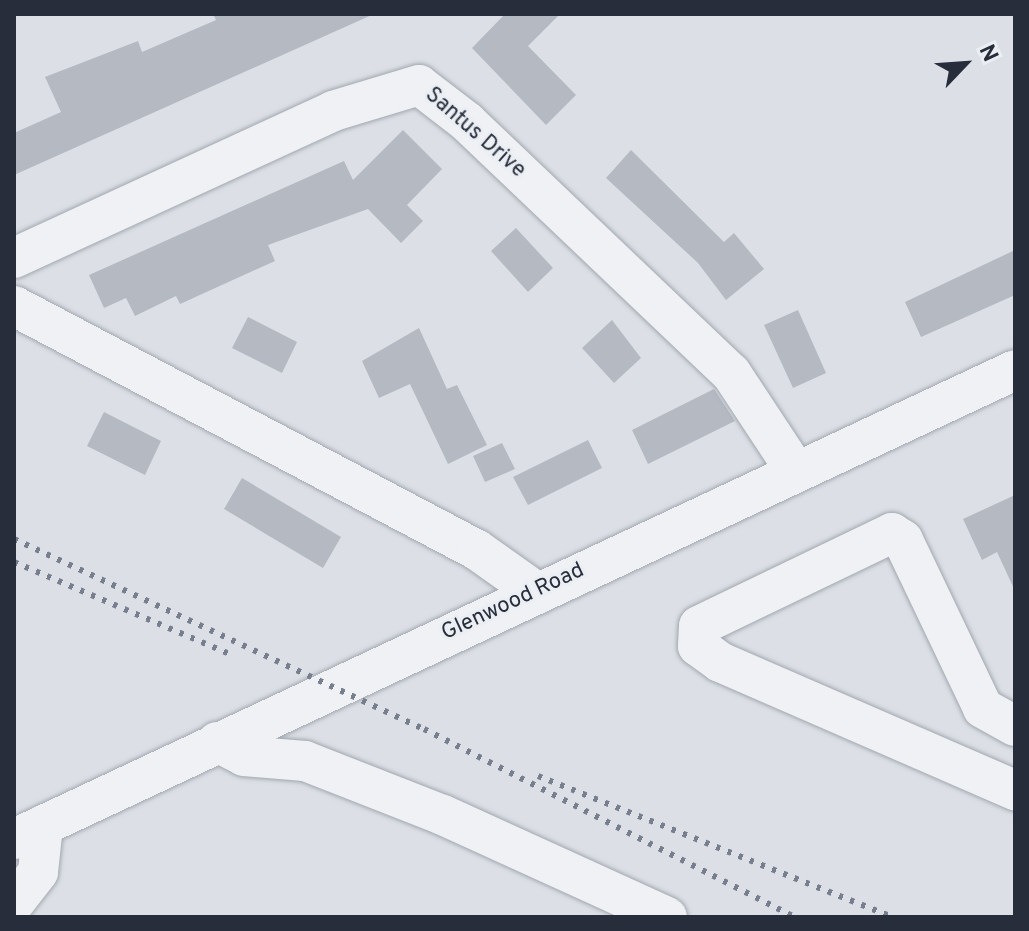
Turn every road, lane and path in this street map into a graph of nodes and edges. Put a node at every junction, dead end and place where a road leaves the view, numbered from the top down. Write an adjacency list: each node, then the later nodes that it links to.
1 (14, 258): 4 (street, Santus Drive)
2 (14, 306): 5 (street)
3 (1015, 370): 4 (street, Glenwood Road)
4 (795, 470): 5 (street, Glenwood Road)
5 (535, 591): 7 (street, Glenwood Road)
6 (1009, 724): 8 (street); 8 (street)
7 (217, 742): 10 (street, Glenwood Road); 12 (street)
8 (977, 773): 9 (street)
9 (1015, 790)
10 (28, 832): 11 (street)
11 (14, 903)
12 (667, 917)

